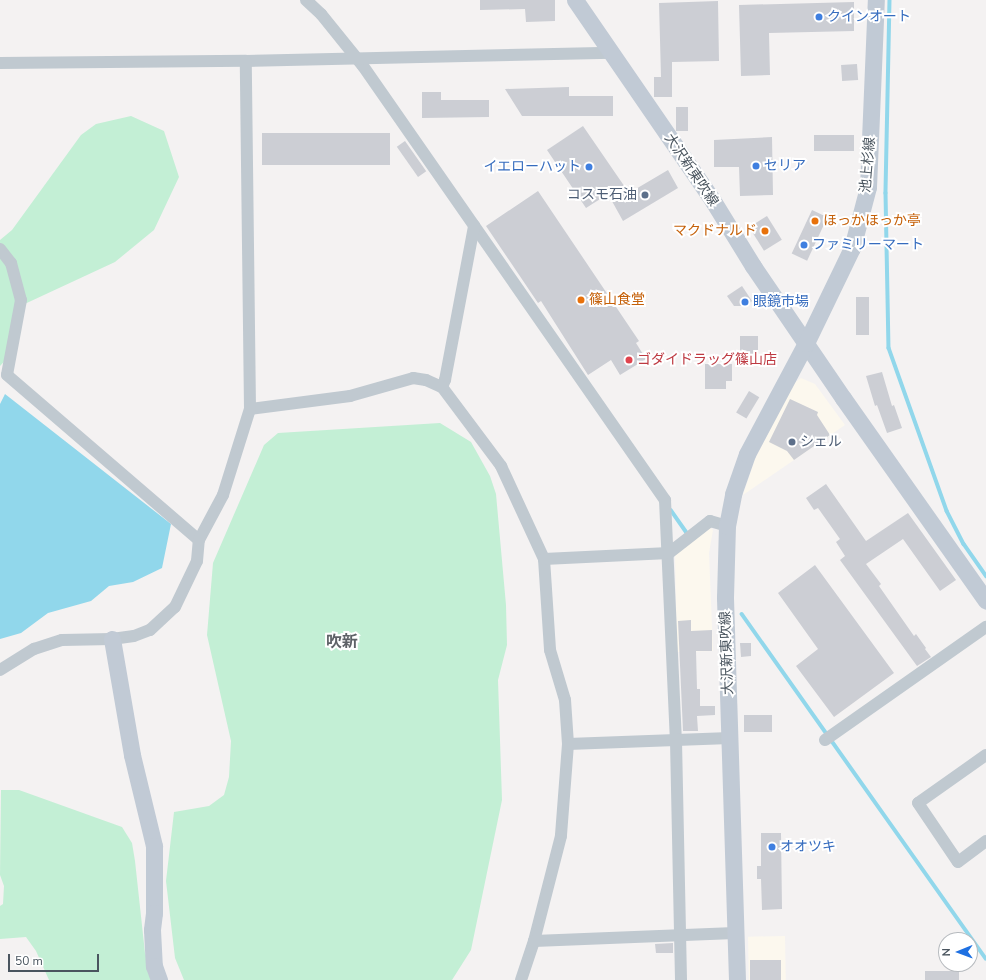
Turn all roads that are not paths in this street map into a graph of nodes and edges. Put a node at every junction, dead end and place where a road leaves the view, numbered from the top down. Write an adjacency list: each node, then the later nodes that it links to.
1 (306, 0): 5 (street)
2 (575, 0): 4 (main road, 大沢新東吹線)
3 (876, 0): 10 (main road, 池上杉線)
4 (612, 53): 5 (street); 10 (main road, 大沢新東吹線)
5 (355, 58): 6 (street); 8 (street)
6 (246, 62): 7 (street); 12 (street)
7 (0, 63)
8 (474, 226): 11 (street); 15 (street)
9 (0, 249): 14 (street)
10 (806, 342): 13 (main road, 大沢新東吹線); 17 (main road, 大沢新東吹線)
11 (442, 386): 12 (street); 16 (street)
12 (250, 409): 14 (street)
13 (727, 526): 15 (street); 21 (main road, 大沢新東吹線)
14 (199, 540): 19 (street)
15 (669, 553): 16 (street); 23 (street)
16 (544, 559): 24 (street)
17 (986, 601)
18 (986, 627): 22 (street)
19 (112, 639): 20 (street); 30 (main road)
20 (0, 670)
21 (730, 738): 23 (street); 27 (main road, 大沢新東吹線)
22 (826, 740)
23 (676, 741): 24 (street); 28 (street)
24 (568, 744): 29 (street)
25 (986, 755): 26 (street)
26 (986, 841)
27 (735, 933): 28 (street); 33 (main road, 大沢新東吹線)
28 (680, 935): 29 (street); 32 (street)
29 (534, 942): 31 (street)
30 (159, 980)
31 (521, 980)
32 (681, 980)
33 (737, 980)

